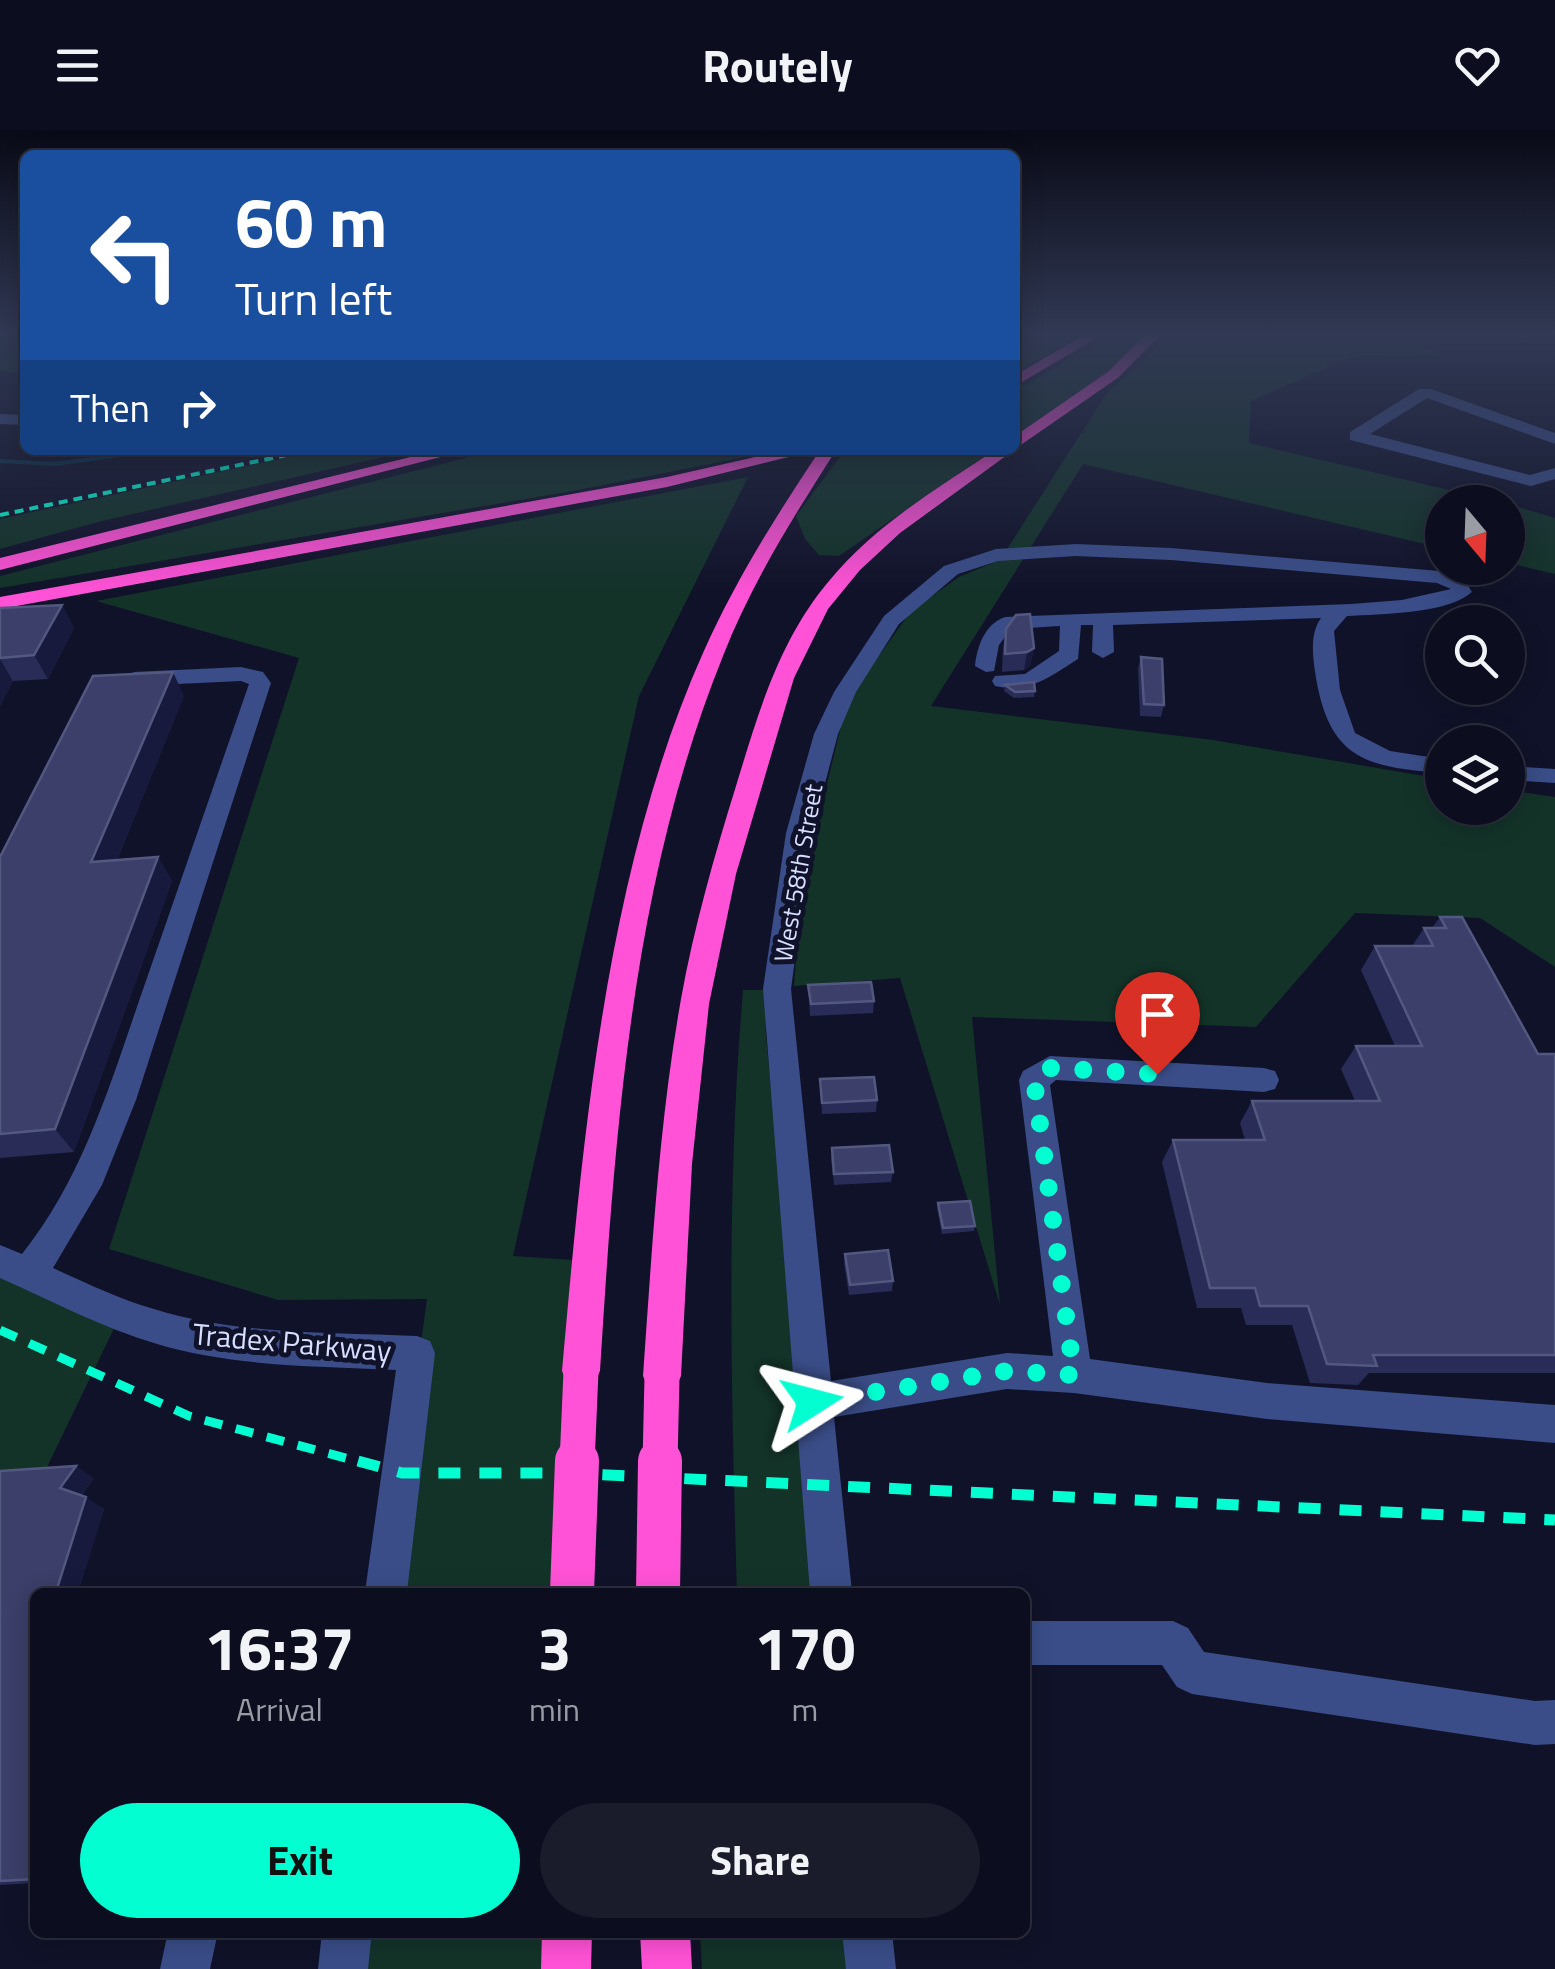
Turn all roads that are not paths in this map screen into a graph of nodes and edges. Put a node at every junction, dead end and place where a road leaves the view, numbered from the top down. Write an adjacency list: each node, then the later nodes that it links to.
1 (1046, 422): 4 (highway)
2 (1378, 422): 10 (street)
3 (1506, 422): 5 (street)
4 (1020, 440)
5 (1555, 440)
6 (440, 455): 11 (highway)
7 (785, 455): 12 (highway)
8 (824, 455): 29 (highway, bridge)
9 (999, 455): 30 (highway, bridge)
10 (1555, 473)
11 (0, 564)
12 (0, 603)
13 (1345, 609): 14 (street); 20 (street); 26 (street, West 58th Street)
14 (1103, 618): 15 (street); 16 (street)
15 (1071, 619): 17 (street); 19 (street)
16 (1103, 652)
17 (986, 666)
18 (109, 680): 24 (street)
19 (1003, 681)
20 (1425, 763)
21 (1525, 774): 22 (street)
22 (1555, 776)
23 (1264, 1080): 25 (street)
24 (14, 1267): 28 (street, Tradex Parkway)
25 (1074, 1375): 26 (street); 27 (street)
26 (812, 1402): 31 (street, West 58th Street)
27 (1555, 1424)
28 (387, 1588)
29 (572, 1588)
30 (658, 1588)
31 (831, 1588)
32 (1030, 1643): 33 (street)
33 (1555, 1722)
34 (192, 1938): 39 (street)
35 (346, 1938): 40 (street)
36 (567, 1938): 41 (highway)
37 (665, 1938): 42 (highway)
38 (868, 1938): 43 (street)
39 (186, 1969)
40 (343, 1969)
41 (566, 1969)
42 (667, 1969)
43 (871, 1969)

